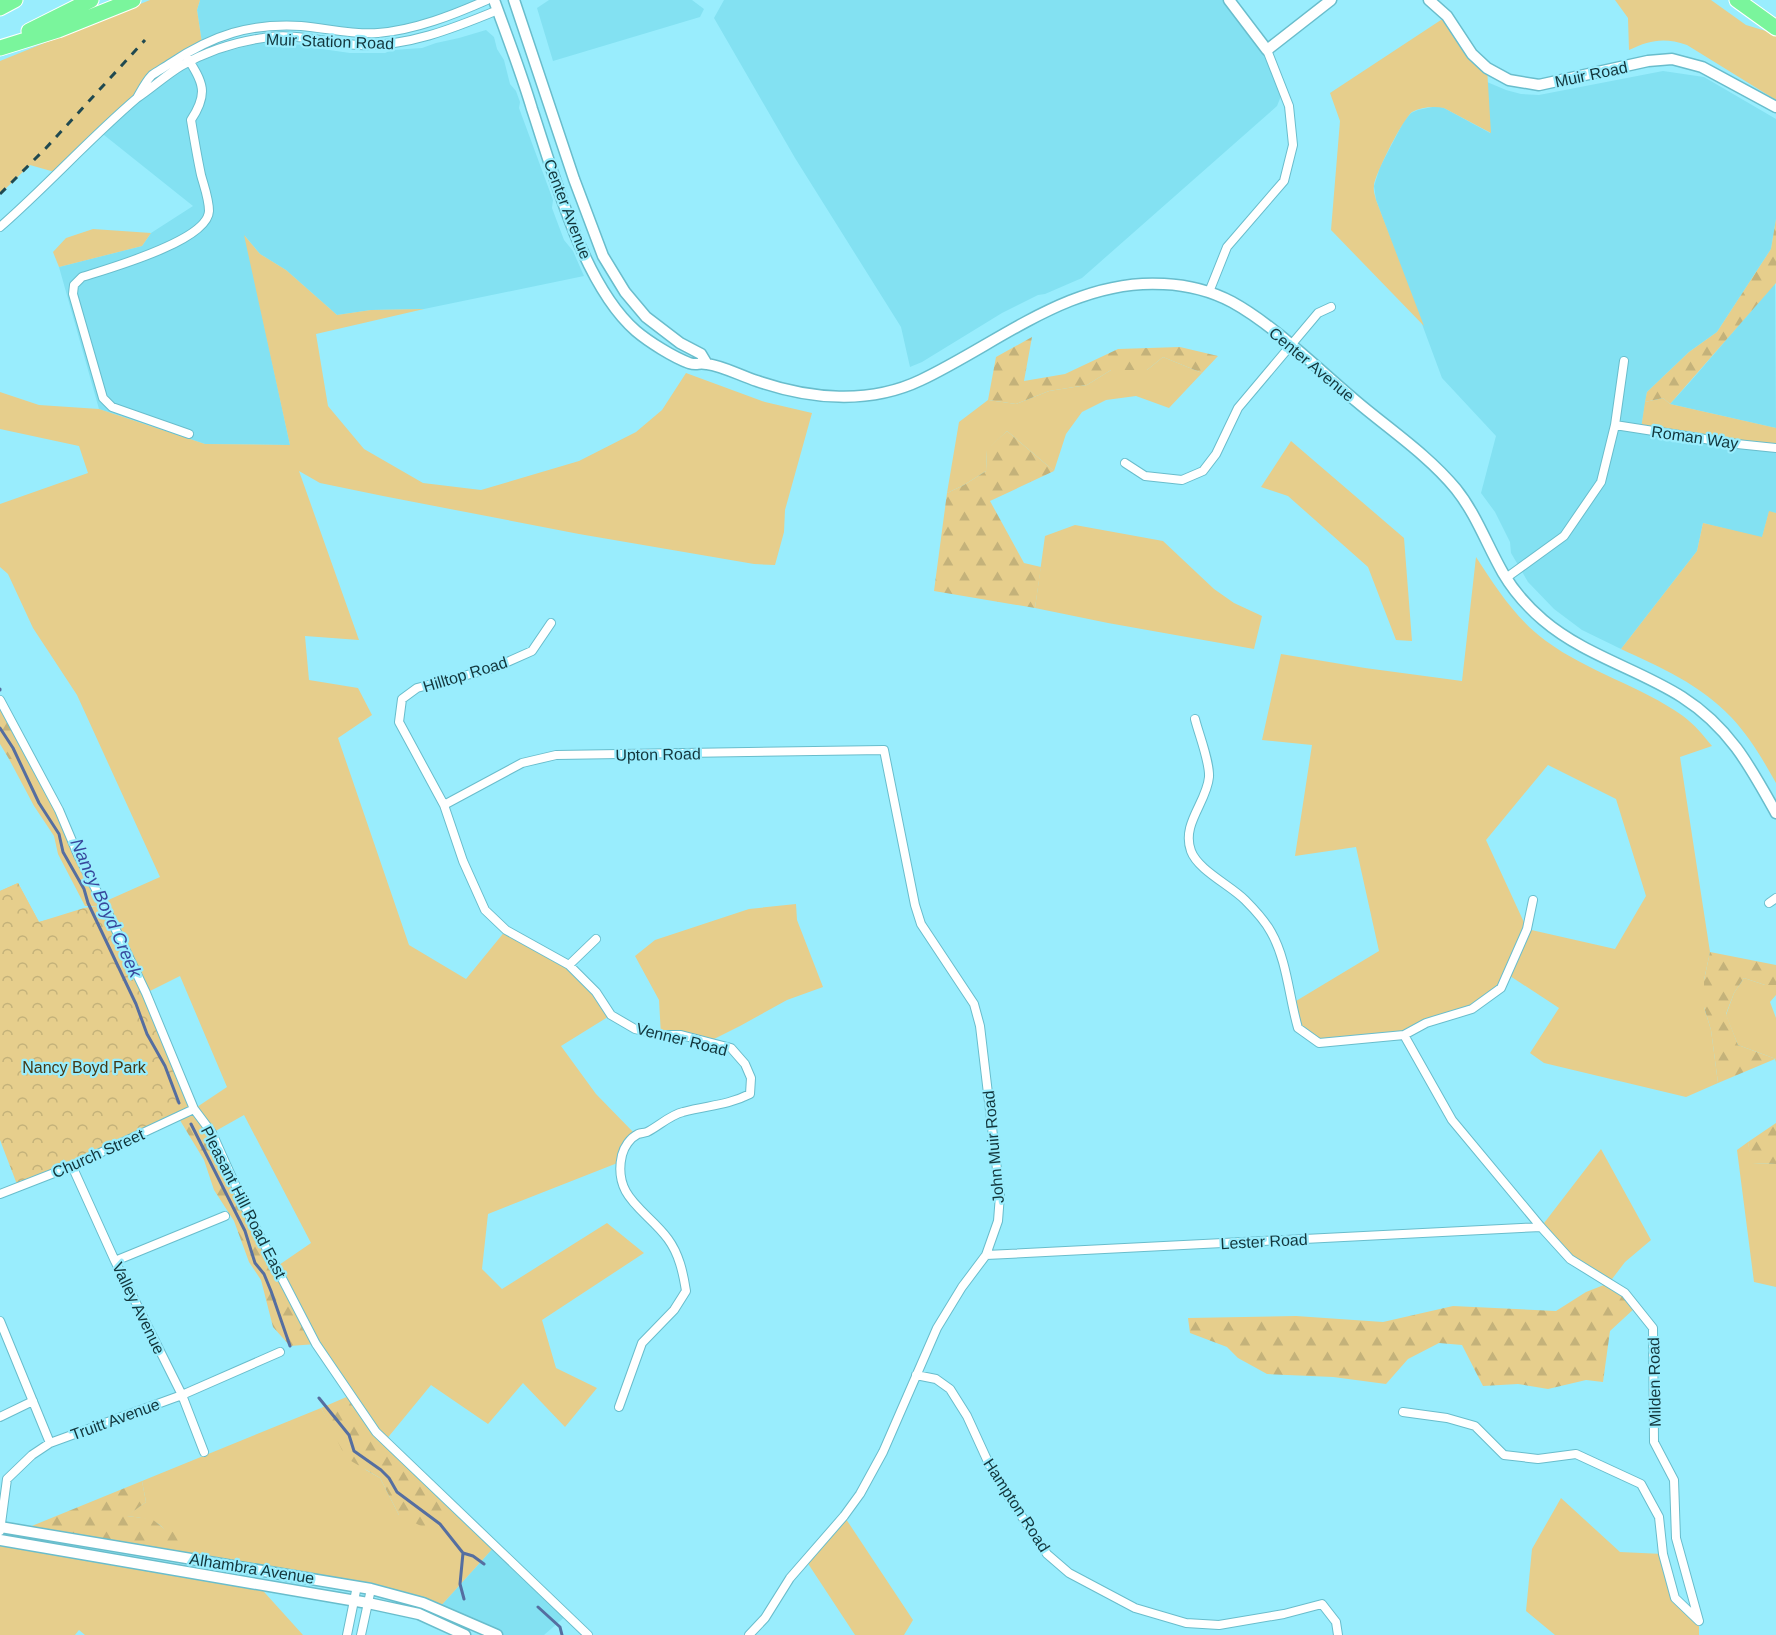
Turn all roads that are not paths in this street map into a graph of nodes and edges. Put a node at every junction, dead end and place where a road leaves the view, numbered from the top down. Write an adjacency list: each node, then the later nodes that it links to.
1 (91, 0): 11 (highway)
2 (133, 0): 11 (highway)
3 (487, 0): 13 (street, Muir Station Road)
4 (1229, 0): 12 (street)
5 (1331, 0): 12 (street)
6 (1429, 0): 16 (street, Muir Road)
7 (1737, 0): 10 (highway)
8 (516, 1): 9 (street); 22 (street, Center Avenue)
9 (496, 5): 14 (street, Muir Station Road); 22 (street, Center Avenue)
10 (1776, 28)
11 (0, 47)
12 (1267, 50): 18 (street)
13 (185, 54): 14 (street); 15 (street, Muir Station Road)
14 (190, 62): 15 (street, Muir Station Road); 24 (street)
15 (137, 98): 17 (street, Muir Station Road)
16 (1776, 107)
17 (0, 227)
18 (1209, 292): 20 (street, Center Avenue); 22 (street, Center Avenue)
19 (1331, 307): 20 (street)
20 (1289, 345): 26 (street); 27 (street, Center Avenue)
21 (1624, 361): 23 (street)
22 (707, 364)
23 (1615, 426): 25 (street, Roman Way); 27 (street)
24 (189, 434)
25 (1776, 448)
26 (1125, 463)
27 (1506, 578): 34 (street, Center Avenue)
28 (551, 623): 29 (street, Hilltop Road)
29 (402, 699): 33 (street, Venner Road)
30 (1, 706): 39 (street, Pleasant Hill Road East)
31 (1195, 719): 38 (street)
32 (884, 750): 33 (street, Upton Road); 44 (street, John Muir Road)
33 (444, 805): 37 (street, Venner Road)
34 (1776, 813)
35 (1533, 900): 38 (street)
36 (596, 939): 37 (street)
37 (569, 965): 51 (street, Venner Road)
38 (1404, 1035): 43 (street, Milden Road)
39 (194, 1109): 40 (street, Church Street); 67 (street, Pleasant Hill Road East)
40 (72, 1166): 41 (street, Church Street); 45 (street, Valley Avenue)
41 (0, 1194)
42 (225, 1216): 45 (street)
43 (1541, 1227): 44 (street, Lester Road); 52 (street, Milden Road)
44 (986, 1255): 48 (street, John Muir Road)
45 (115, 1261): 49 (street, Valley Avenue)
46 (0, 1321): 50 (street)
47 (280, 1352): 49 (street, Truitt Avenue)
48 (916, 1374): 68 (street, John Muir Road); 69 (street, Hampton Road)
49 (182, 1395): 54 (street, Truitt Avenue); 55 (street, Valley Avenue)
50 (33, 1401): 53 (street); 54 (street)
51 (619, 1407)
52 (1403, 1412)
53 (0, 1417)
54 (51, 1443): 56 (street, Truitt Avenue)
55 (204, 1452)
56 (0, 1527): 57 (street, Truitt Avenue); 59 (street, Alhambra Avenue)
57 (0, 1532)
58 (0, 1540): 61 (street, Alhambra Avenue)
59 (357, 1586): 60 (street, Alhambra Avenue); 61 (street)
60 (371, 1589): 62 (street); 66 (street, Alhambra Avenue)
61 (354, 1601): 62 (street, Alhambra Avenue); 63 (street)
62 (368, 1603): 64 (street); 65 (street, Alhambra Avenue)
63 (347, 1635)
64 (361, 1635)
65 (465, 1635)
66 (497, 1635)
67 (588, 1635)
68 (749, 1635)
69 (1338, 1635)

